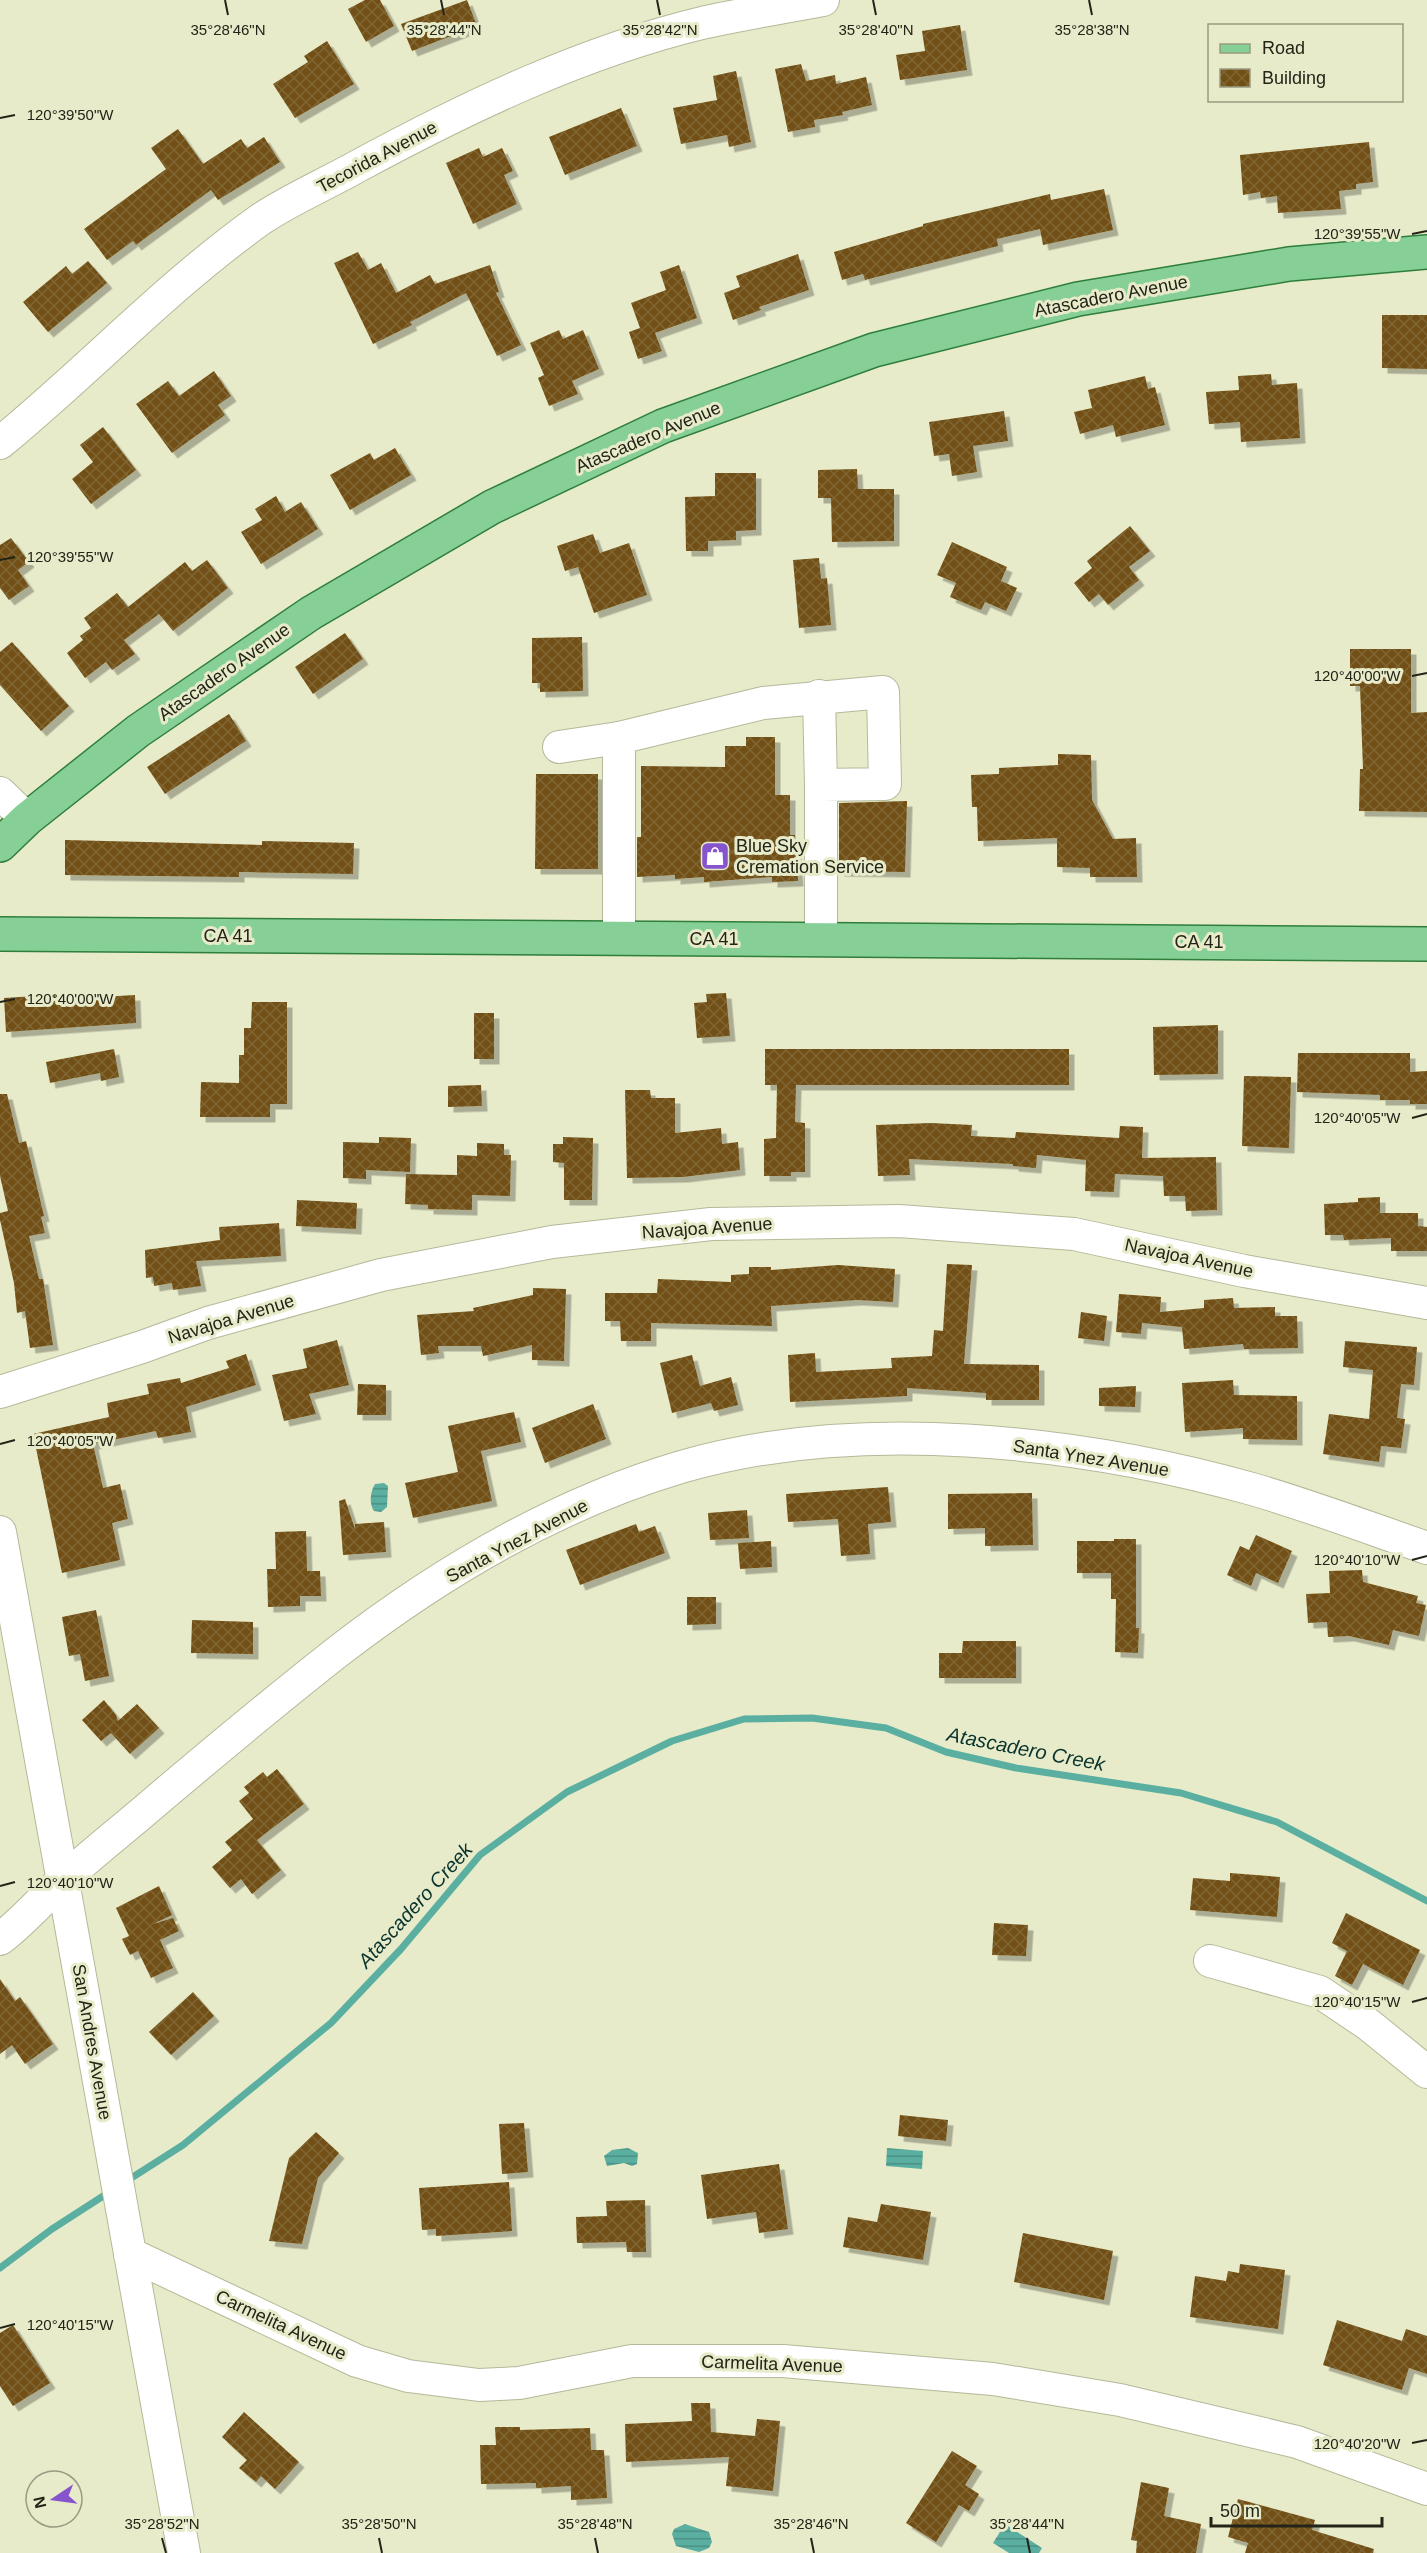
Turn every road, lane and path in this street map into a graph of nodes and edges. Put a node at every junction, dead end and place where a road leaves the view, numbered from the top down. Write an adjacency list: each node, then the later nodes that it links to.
1 (823, 0): 3 (street, Tecorida Avenue)
2 (1427, 252): 9 (main road, Atascadero Avenue)
3 (0, 443)
4 (819, 696): 5 (street); 7 (street); 7 (street)
5 (619, 738): 6 (street); 12 (street)
6 (559, 747)
7 (821, 785): 13 (street)
8 (0, 793): 9 (street)
9 (27, 819): 10 (main road, Atascadero Avenue)
10 (0, 845)
11 (0, 934): 12 (main road, CA 41 / CA 41)
12 (619, 938): 13 (main road, CA 41 / CA 41)
13 (821, 940): 14 (main road, CA 41 / CA 41)
14 (1427, 944)
15 (1427, 1303): 16 (street, Navajoa Avenue)
16 (0, 1392)
17 (0, 1532): 19 (street, San Andres Avenue)
18 (1427, 1548): 20 (street, Santa Ynez Avenue)
19 (10, 1651): 20 (street, San Andres Avenue)
20 (63, 1880): 21 (street, Santa Ynez Avenue); 24 (street, San Andres Avenue)
21 (0, 1939)
22 (1210, 1961): 23 (street)
23 (1427, 2072)
24 (130, 2254): 25 (street, Carmelita Avenue); 26 (street, San Andres Avenue)
25 (1427, 2489)
26 (184, 2553)

